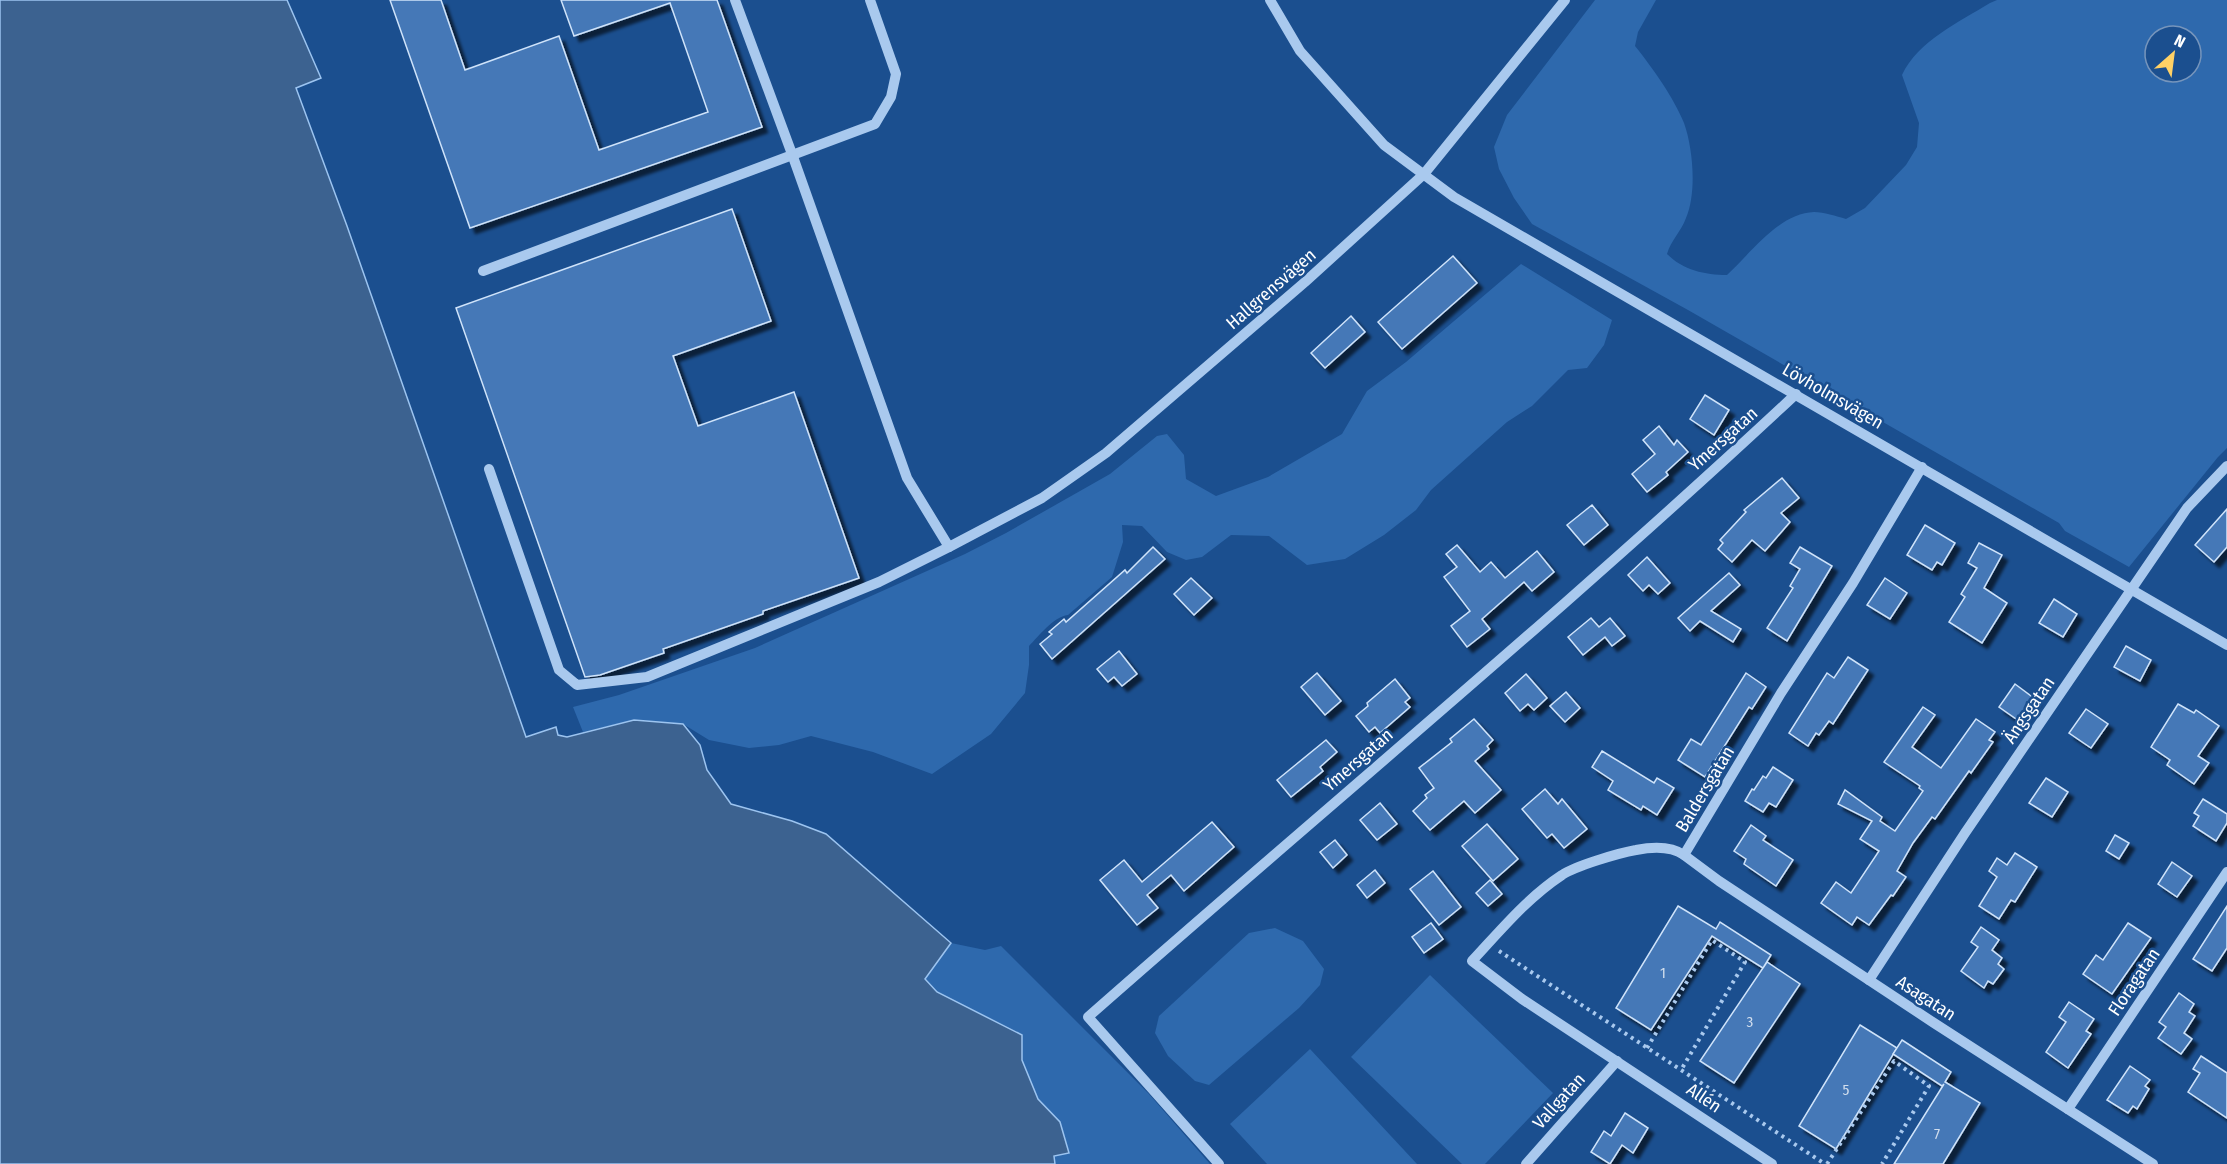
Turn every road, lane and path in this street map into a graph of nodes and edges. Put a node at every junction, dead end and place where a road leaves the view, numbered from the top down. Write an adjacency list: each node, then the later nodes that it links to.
1 (735, 0): 5 (street)
2 (870, 0): 5 (street)
3 (1270, 0): 6 (street, Lövholmsvägen)
4 (1565, 0): 6 (street, Hallgrensvägen)
5 (792, 154): 7 (street); 12 (street)
6 (1424, 174): 8 (street, Lövholmsvägen); 12 (street, Hallgrensvägen)
7 (483, 271)
8 (1796, 394): 10 (street, Lövholmsvägen); 24 (street, Ymersgatan)
9 (2227, 466): 13 (street, Ängsgatan)
10 (1922, 467): 13 (street, Lövholmsvägen); 15 (street, Baldersgatan)
11 (489, 469): 12 (street, Hallgrensvägen)
12 (949, 547)
13 (2132, 589): 14 (street, Lövholmsvägen); 18 (street, Ängsgatan)
14 (2227, 645)
15 (1684, 855): 17 (street, Baldersgatan); 18 (street, Asagatan)
16 (2227, 872): 22 (street, Floragatan)
17 (1489, 943): 19 (path); 20 (street, Baldersgatan)
18 (1869, 980): 22 (street, Asagatan)
19 (1647, 1048): 21 (path); 21 (path)
20 (1617, 1060): 23 (street, Allén); 25 (street, Vallgatan)
21 (1681, 1070): 27 (path)
22 (2068, 1109): 29 (street, Asagatan)
23 (1760, 1161): 26 (street, Allén)
24 (1219, 1164)
25 (1526, 1164)
26 (1772, 1164)
27 (1826, 1164): 28 (path)
28 (1882, 1164)
29 (2153, 1164)

